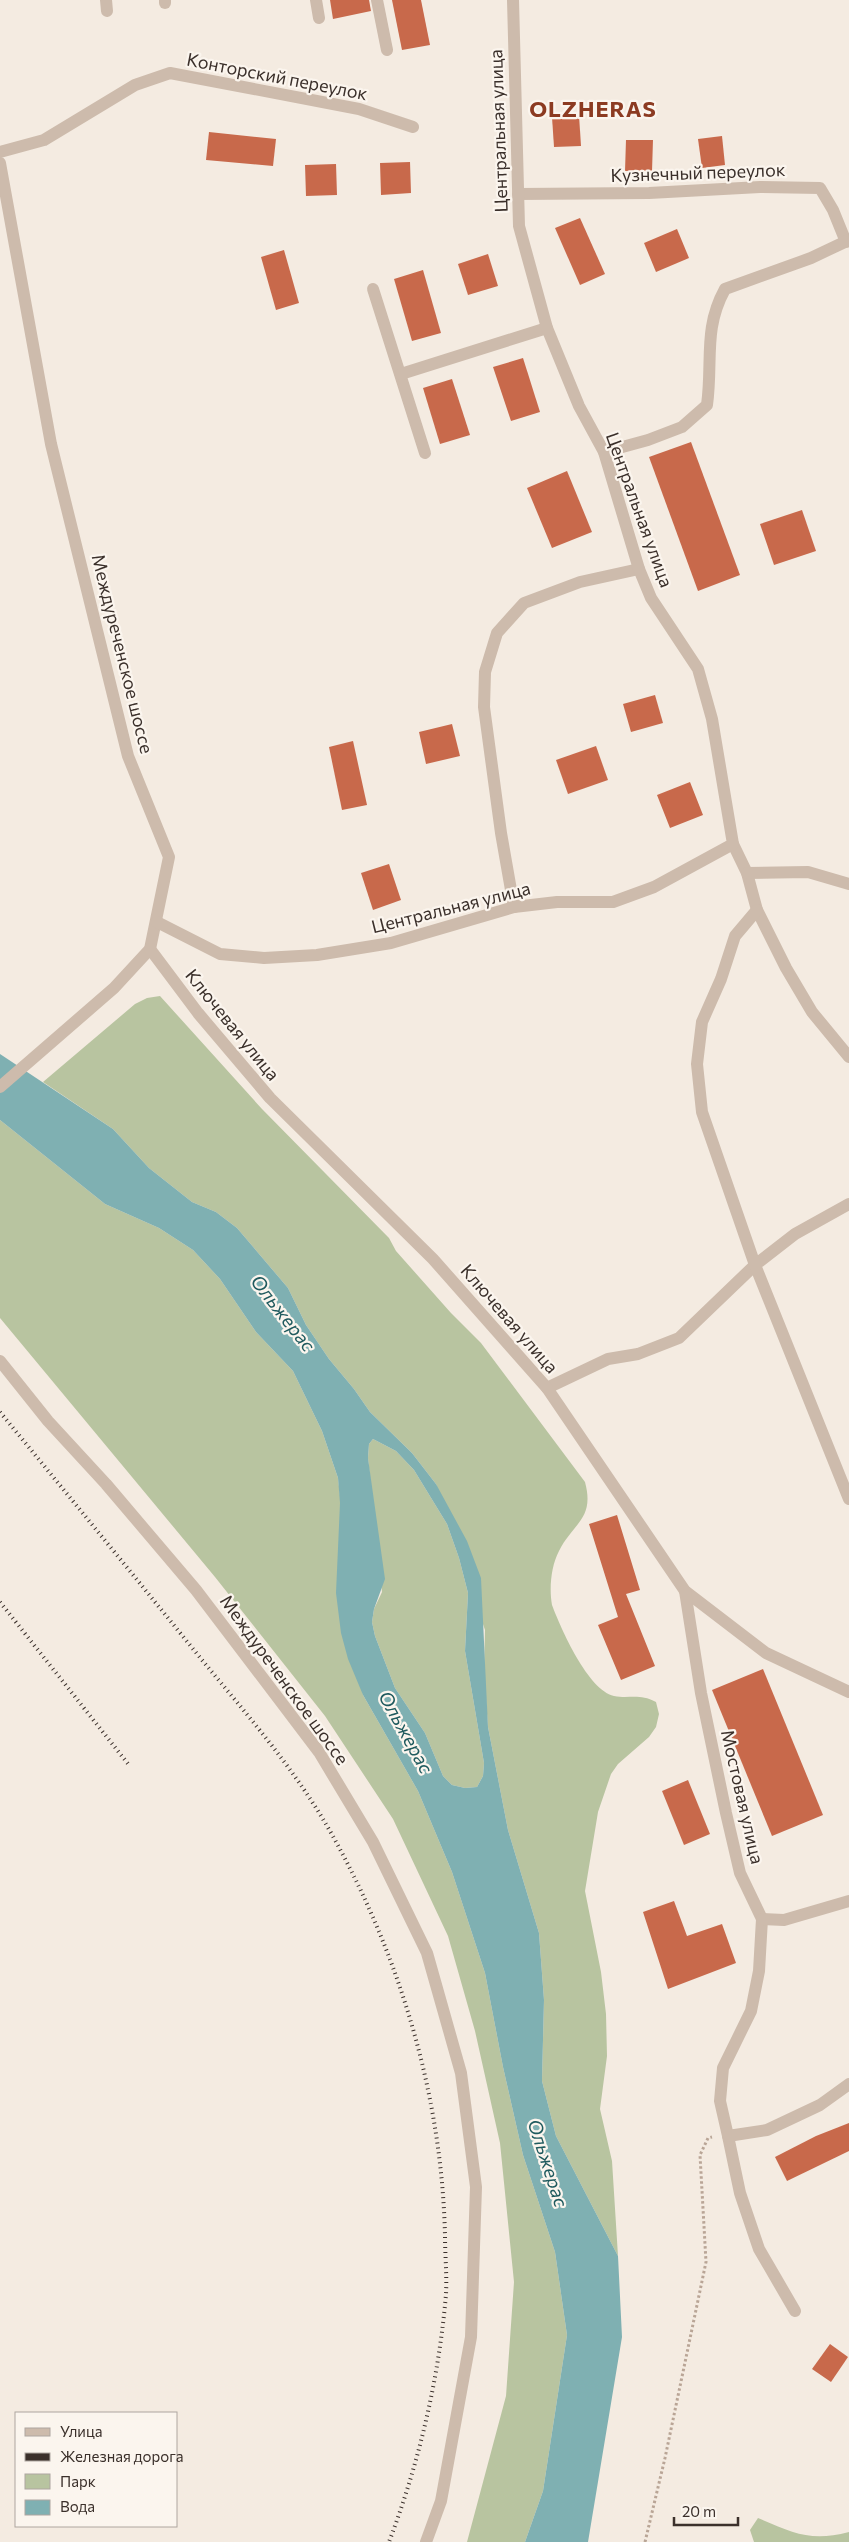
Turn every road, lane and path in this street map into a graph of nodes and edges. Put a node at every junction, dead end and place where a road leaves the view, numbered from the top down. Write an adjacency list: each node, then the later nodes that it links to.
1 (316, 0): 4 (street)
2 (378, 0): 5 (street)
3 (513, 0): 9 (street, Центральная улица)
4 (319, 18)
5 (387, 50)
6 (413, 127): 7 (street, Конторский переулок)
7 (0, 152)
8 (0, 163): 22 (street, Междуреченское шоссе)
9 (518, 194): 10 (street, Кузнечный переулок); 12 (street, Центральная улица)
10 (848, 241): 15 (street)
11 (373, 289): 13 (street)
12 (547, 328): 13 (street); 15 (street, Центральная улица)
13 (401, 374): 14 (street)
14 (425, 452)
15 (604, 452): 16 (street, Центральная улица)
16 (639, 569): 17 (street, Центральная улица); 20 (street)
17 (733, 844): 18 (street); 20 (street, Центральная улица)
18 (747, 873): 19 (street); 21 (street)
19 (849, 884)
20 (514, 907): 22 (street, Центральная улица)
21 (757, 910): 24 (street); 27 (street)
22 (157, 922): 23 (street, Междуреченское шоссе)
23 (150, 949): 25 (street, Междуреченское шоссе); 29 (street, Ключевая улица)
24 (849, 1056)
25 (0, 1087)
26 (849, 1204): 27 (street)
27 (755, 1265): 29 (street); 30 (street)
28 (0, 1361): 38 (street, Междуреченское шоссе)
29 (547, 1388): 31 (street, Ключевая улица)
30 (849, 1499)
31 (685, 1591): 32 (street, Ключевая улица); 34 (street, Мостовая улица)
32 (849, 1692)
33 (849, 1901): 34 (street)
34 (762, 1919): 36 (street)
35 (849, 2084): 36 (street)
36 (728, 2136): 37 (street); 39 (path)
37 (795, 2311)
38 (426, 2542)
39 (645, 2542)

